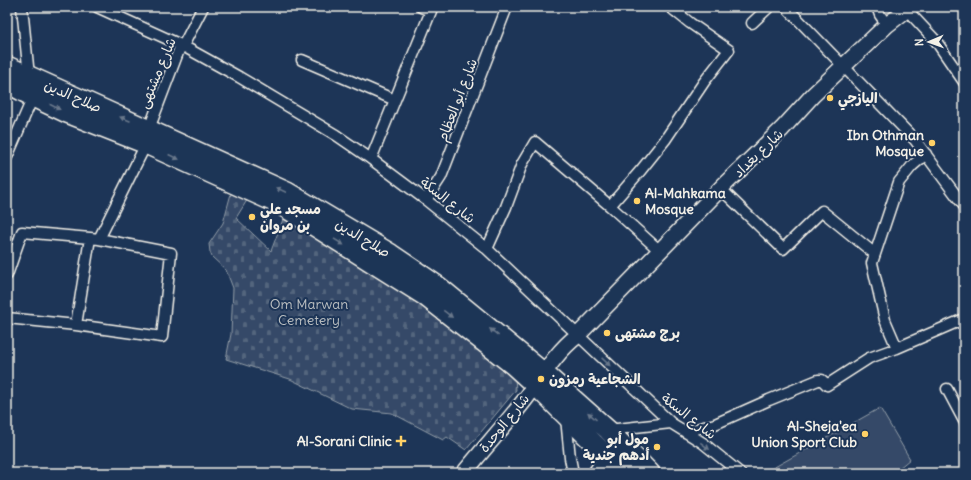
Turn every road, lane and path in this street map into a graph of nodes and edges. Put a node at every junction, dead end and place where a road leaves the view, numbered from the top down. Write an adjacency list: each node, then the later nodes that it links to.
1 (22, 7): 17 (street)
2 (97, 7): 13 (street, شارع السكة)
3 (203, 7): 13 (street, شارع مشتهى)
4 (421, 7): 21 (street)
5 (507, 7): 27 (street, شارع أبو العظام)
6 (670, 7): 28 (street)
7 (769, 7): 11 (street)
8 (786, 7): 16 (street)
9 (877, 7): 12 (street)
10 (908, 8): 12 (main road, شارع بغداد); 18 (street)
11 (752, 23)
12 (887, 25): 16 (main road, شارع بغداد)
13 (183, 46): 22 (street, شارع مشتهى); 25 (street, شارع السكة)
14 (302, 60): 21 (street)
15 (7, 66): 17 (highway, صلاح الدين)
16 (843, 67): 23 (street); 26 (main road, شارع بغداد)
17 (29, 76): 22 (highway, صلاح الدين, one-way to 17)
18 (964, 82)
19 (7, 83): 20 (highway, صلاح الدين)
20 (32, 97): 22 (highway, صلاح الدين, one-way to 22); 24 (street)
21 (395, 100): 25 (street)
22 (147, 137): 30 (street, شارع مشتهى); 40 (highway, صلاح الدين)
23 (926, 154): 29 (street); 33 (street)
24 (7, 157)
25 (371, 159): 27 (street, شارع السكة)
26 (721, 189): 32 (main road, شارع بغداد); 33 (street)
27 (426, 200): 31 (street, شارع السكة)
28 (610, 206): 31 (street); 32 (street)
29 (964, 206)
30 (95, 238): 34 (street); 37 (street, شارع مشتهى); 37 (street)
31 (487, 249): 38 (street, شارع السكة)
32 (660, 251): 38 (main road, شارع بغداد)
33 (875, 254): 39 (street)
34 (7, 275)
35 (7, 318): 37 (street)
36 (964, 319): 39 (street)
37 (76, 325)
38 (578, 336): 40 (main road, شارع بغداد); 44 (street, شارع السكة, one-way to 44)
39 (897, 348): 45 (street)
40 (540, 379): 42 (highway, صلاح الدين); 46 (highway, صلاح الدين, one-way to 40); 48 (main road, شارع الوحدة)
41 (947, 389): 43 (street)
42 (566, 415): 47 (highway, صلاح الدين); 49 (street)
43 (964, 421)
44 (671, 423): 45 (street, شارع السكة); 46 (street)
45 (685, 432): 53 (street, شارع السكة, one-way to 53)
46 (613, 435): 47 (main road); 52 (highway, صلاح الدين)
47 (606, 456): 50 (main road); 51 (highway, صلاح الدين)
48 (464, 473)
49 (574, 473)
50 (596, 473)
51 (624, 473)
52 (650, 473)
53 (740, 473)

